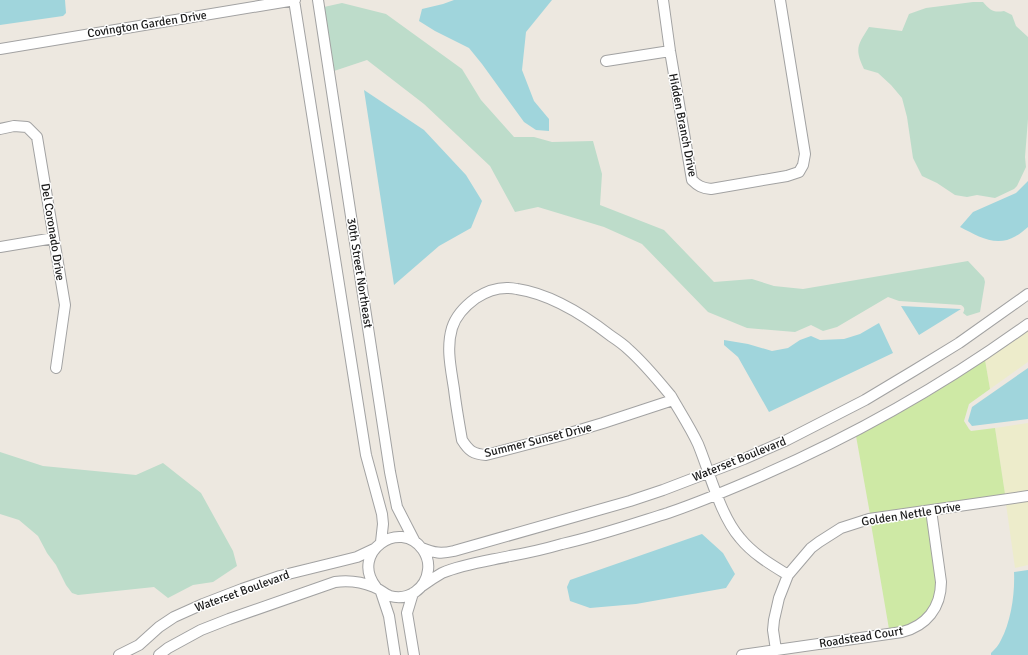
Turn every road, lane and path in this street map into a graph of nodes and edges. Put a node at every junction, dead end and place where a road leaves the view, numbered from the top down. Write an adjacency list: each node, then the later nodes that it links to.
1 (294, 0): 5 (street, Covington Garden Drive); 20 (street, 30th Street Northeast)
2 (318, 0): 19 (street, 30th Street Northeast)
3 (663, 0): 6 (street, Hidden Branch Drive)
4 (780, 0): 6 (street, Hidden Branch Drive)
5 (0, 49)
6 (670, 51): 7 (street)
7 (606, 61)
8 (0, 128): 9 (street, Del Coronado Drive)
9 (54, 238): 10 (street); 13 (street, Del Coronado Drive)
10 (0, 247)
11 (1028, 294): 15 (street, Waterset Boulevard)
12 (1028, 324): 16 (street, Waterset Boulevard)
13 (56, 368)
14 (673, 400): 14 (street, Summer Sunset Drive); 15 (street, Summer Sunset Drive)
15 (709, 472): 16 (street, Summer Sunset Drive); 19 (street, Waterset Boulevard)
16 (717, 494): 21 (street, Summer Sunset Drive); 22 (street, Waterset Boulevard)
17 (1028, 496): 18 (street, Golden Nettle Drive)
18 (931, 510): 21 (street, Golden Nettle Drive); 25 (street, Roadstead Court)
19 (418, 545): 20 (street); 22 (street)
20 (378, 546): 23 (street); 26 (street, Waterset Boulevard)
21 (788, 575): 25 (street, Golden Nettle Drive)
22 (422, 586): 24 (street)
23 (379, 590): 24 (street); 27 (street, Waterset Boulevard); 28 (street)
24 (413, 593): 29 (street)
25 (776, 650): 30 (street, Roadstead Court)
26 (119, 655)
27 (159, 655)
28 (395, 655)
29 (414, 655)
30 (742, 655)

